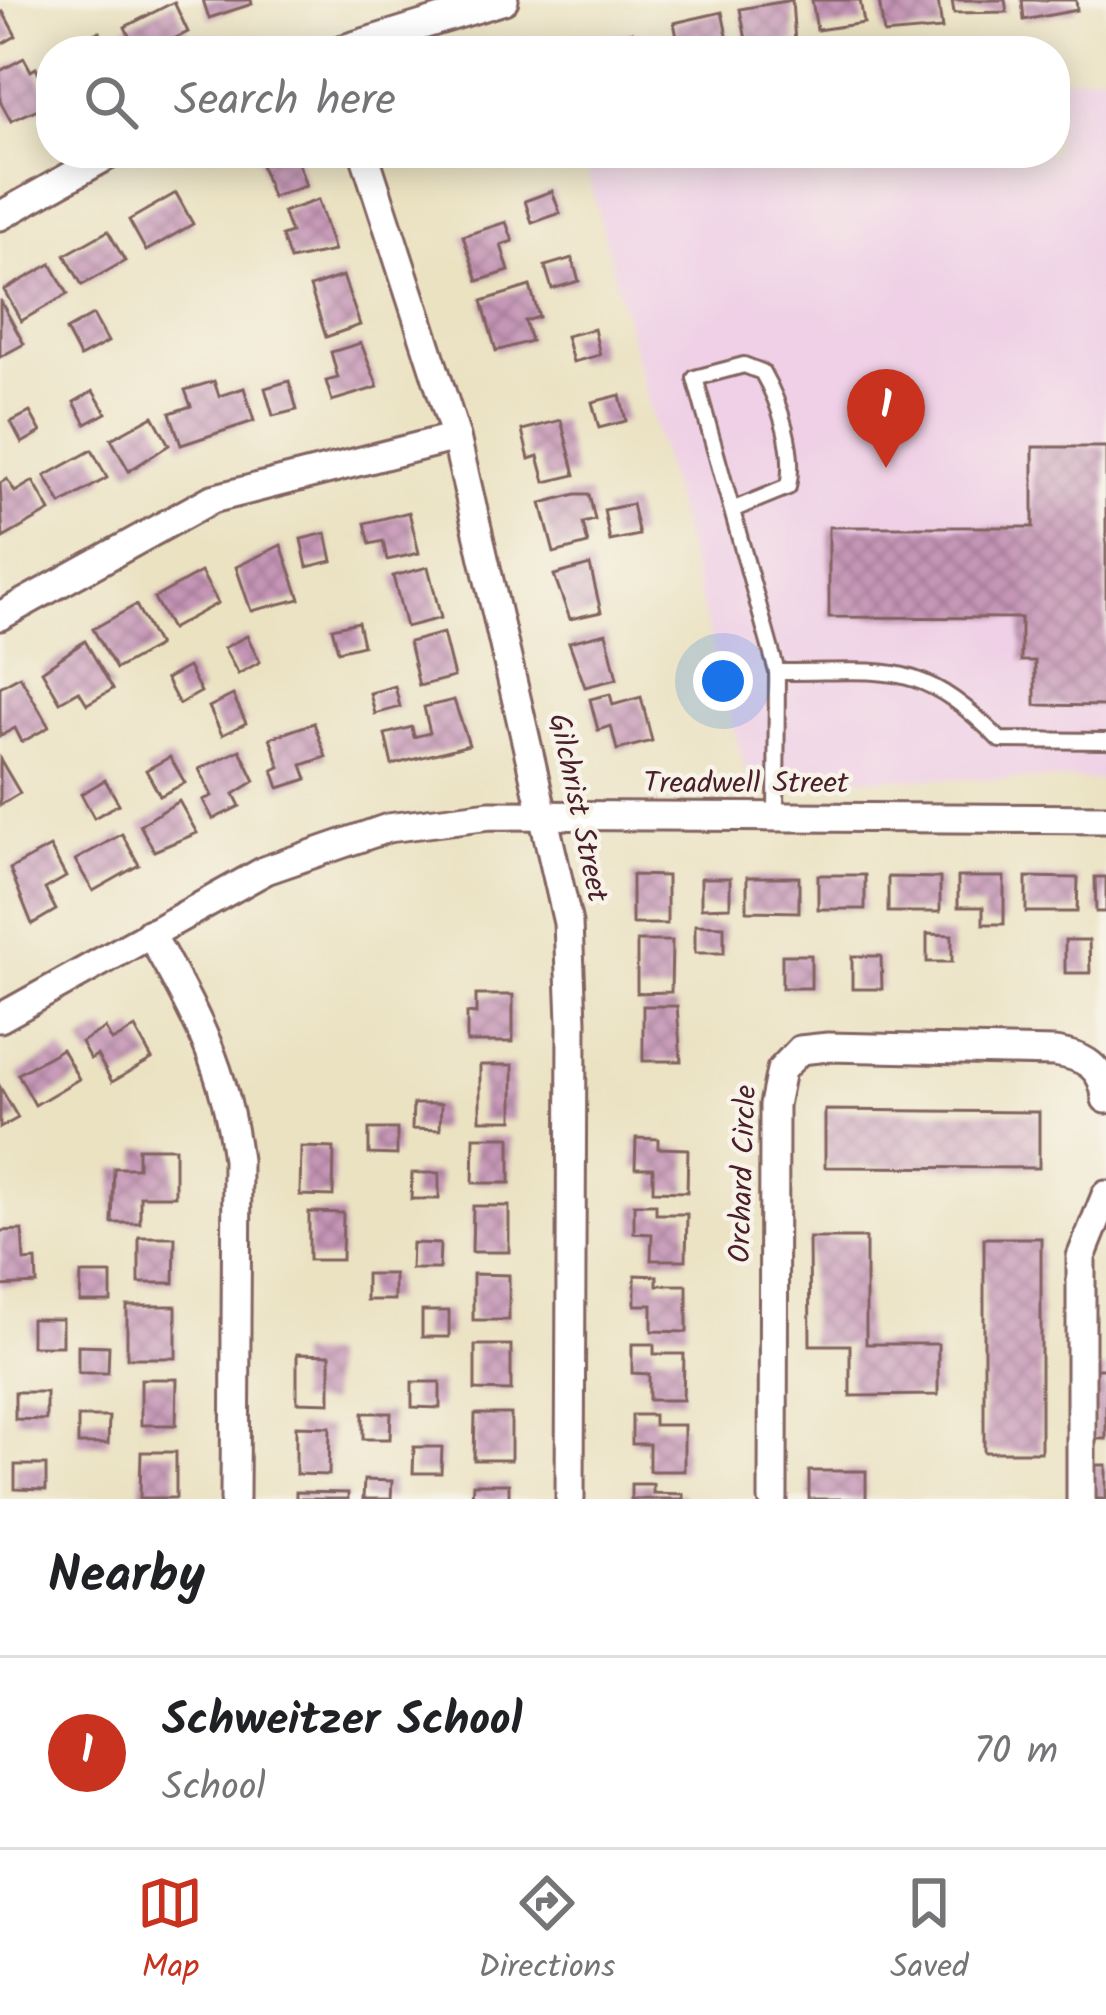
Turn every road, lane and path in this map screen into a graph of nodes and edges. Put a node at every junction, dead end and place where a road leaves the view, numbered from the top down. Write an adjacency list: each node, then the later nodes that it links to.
1 (503, 0): 2 (street)
2 (386, 36)
3 (85, 168): 5 (street)
4 (369, 168): 6 (street, Gilchrist Street)
5 (0, 216)
6 (456, 436): 8 (street); 11 (street, Gilchrist Street)
7 (732, 510): 7 (lane); 9 (lane)
8 (0, 616)
9 (777, 672): 10 (lane); 12 (lane)
10 (1106, 741)
11 (547, 816): 12 (street, Treadwell Street); 14 (street, Treadwell Street); 19 (street, Gilchrist Street)
12 (776, 818): 13 (street, Treadwell Street)
13 (1106, 820)
14 (150, 934): 15 (street, Treadwell Street); 18 (street)
15 (0, 1018)
16 (1106, 1099): 20 (street, Orchard Circle)
17 (1106, 1196): 21 (street)
18 (235, 1499)
19 (569, 1499)
20 (772, 1499)
21 (1081, 1499)

